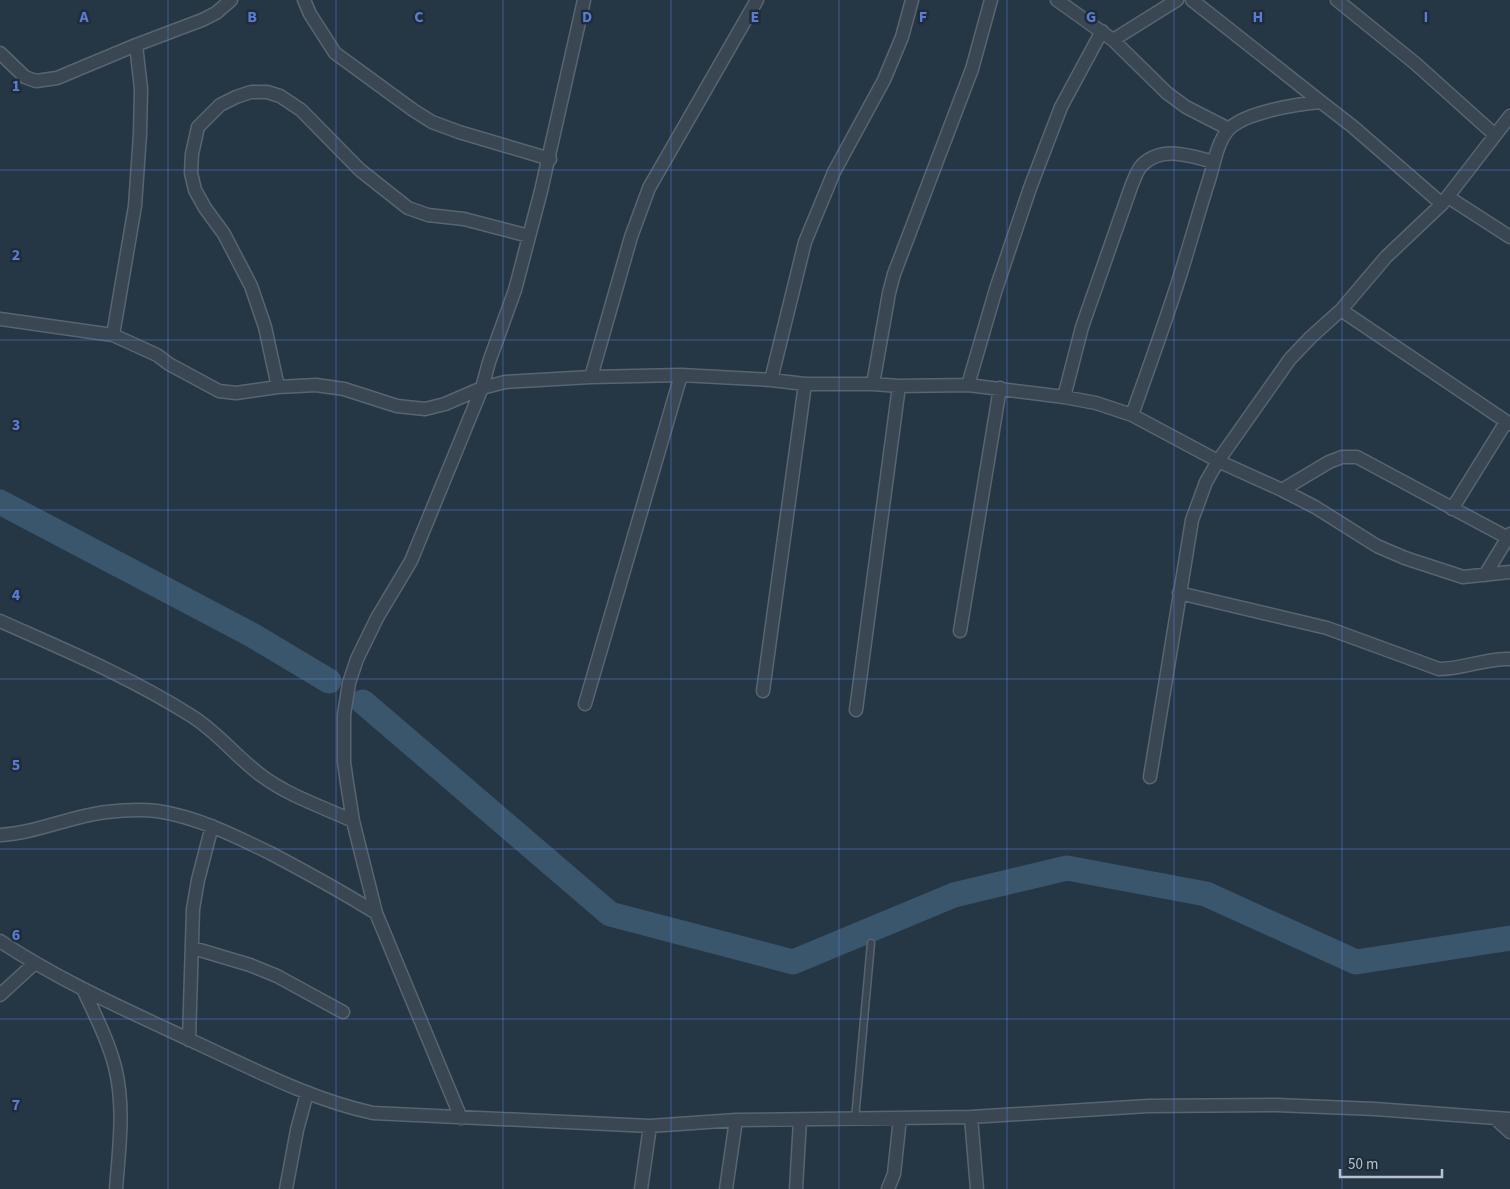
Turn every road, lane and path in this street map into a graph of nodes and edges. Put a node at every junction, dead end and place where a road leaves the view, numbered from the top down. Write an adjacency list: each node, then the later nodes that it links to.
1 (231, 0): 13 (street)
2 (304, 0): 19 (street)
3 (584, 0): 19 (street)
4 (758, 0): 29 (street)
5 (912, 0): 30 (street)
6 (991, 0): 32 (street)
7 (1057, 0): 11 (street)
8 (1177, 0): 12 (street)
9 (1192, 0): 15 (street)
10 (1337, 0): 18 (street)
11 (1102, 31): 12 (street); 33 (street)
12 (1113, 40): 17 (street)
13 (136, 45): 14 (street); 27 (street)
14 (0, 53)
15 (1321, 102): 17 (street); 21 (street)
16 (1510, 116): 18 (street)
17 (1229, 129): 20 (street)
18 (1495, 135): 21 (street)
19 (550, 159): 22 (street)
20 (1214, 162): 38 (street); 39 (street)
21 (1445, 201): 23 (street); 24 (street)
22 (530, 236): 35 (street); 36 (street)
23 (1510, 237)
24 (1341, 310): 40 (street); 41 (street)
25 (0, 313): 26 (street)
26 (5, 320): 27 (street)
27 (113, 335): 35 (street)
28 (680, 376): 29 (street); 30 (street); 52 (street)
29 (591, 377): 36 (street)
30 (771, 380): 31 (street)
31 (805, 384): 32 (street); 51 (street)
32 (873, 384): 34 (street)
33 (968, 385): 34 (street); 37 (street)
34 (900, 386): 53 (street)
35 (278, 387): 36 (street)
36 (482, 388): 55 (street)
37 (1000, 388): 38 (street); 49 (street)
38 (1064, 397): 39 (street)
39 (1132, 415): 41 (street)
40 (1508, 423): 43 (street)
41 (1218, 462): 42 (street); 47 (street)
42 (1282, 490): 43 (street); 46 (street)
43 (1452, 509): 44 (street)
44 (1509, 536): 46 (street)
45 (1510, 572): 46 (street)
46 (1485, 575)
47 (1179, 593): 50 (street); 54 (street)
48 (0, 621): 55 (street)
49 (960, 631)
50 (1510, 659)
51 (763, 691)
52 (586, 704)
53 (856, 710)
54 (1150, 777)
55 (354, 821): 58 (street)
56 (212, 826): 57 (street); 58 (street); 61 (street)
57 (0, 835)
58 (376, 913): 69 (street)
59 (1, 943): 62 (street)
60 (871, 943): 72 (lane)
61 (192, 948): 65 (street); 66 (street)
62 (35, 963): 63 (street); 64 (street)
63 (84, 989): 66 (street); 78 (street)
64 (0, 995)
65 (344, 1012)
66 (189, 1040): 67 (street)
67 (307, 1093): 69 (street); 79 (street)
68 (971, 1117): 70 (street); 71 (street); 84 (street)
69 (461, 1118): 76 (street)
70 (900, 1118): 72 (street); 83 (street)
71 (1495, 1118): 73 (street); 77 (street)
72 (856, 1119): 75 (street)
73 (1510, 1119)
74 (736, 1120): 75 (street); 76 (street); 81 (street)
75 (800, 1120): 82 (street)
76 (650, 1126): 80 (street)
77 (1510, 1132)
78 (116, 1189)
79 (286, 1189)
80 (641, 1189)
81 (726, 1189)
82 (796, 1189)
83 (888, 1189)
84 (977, 1189)

